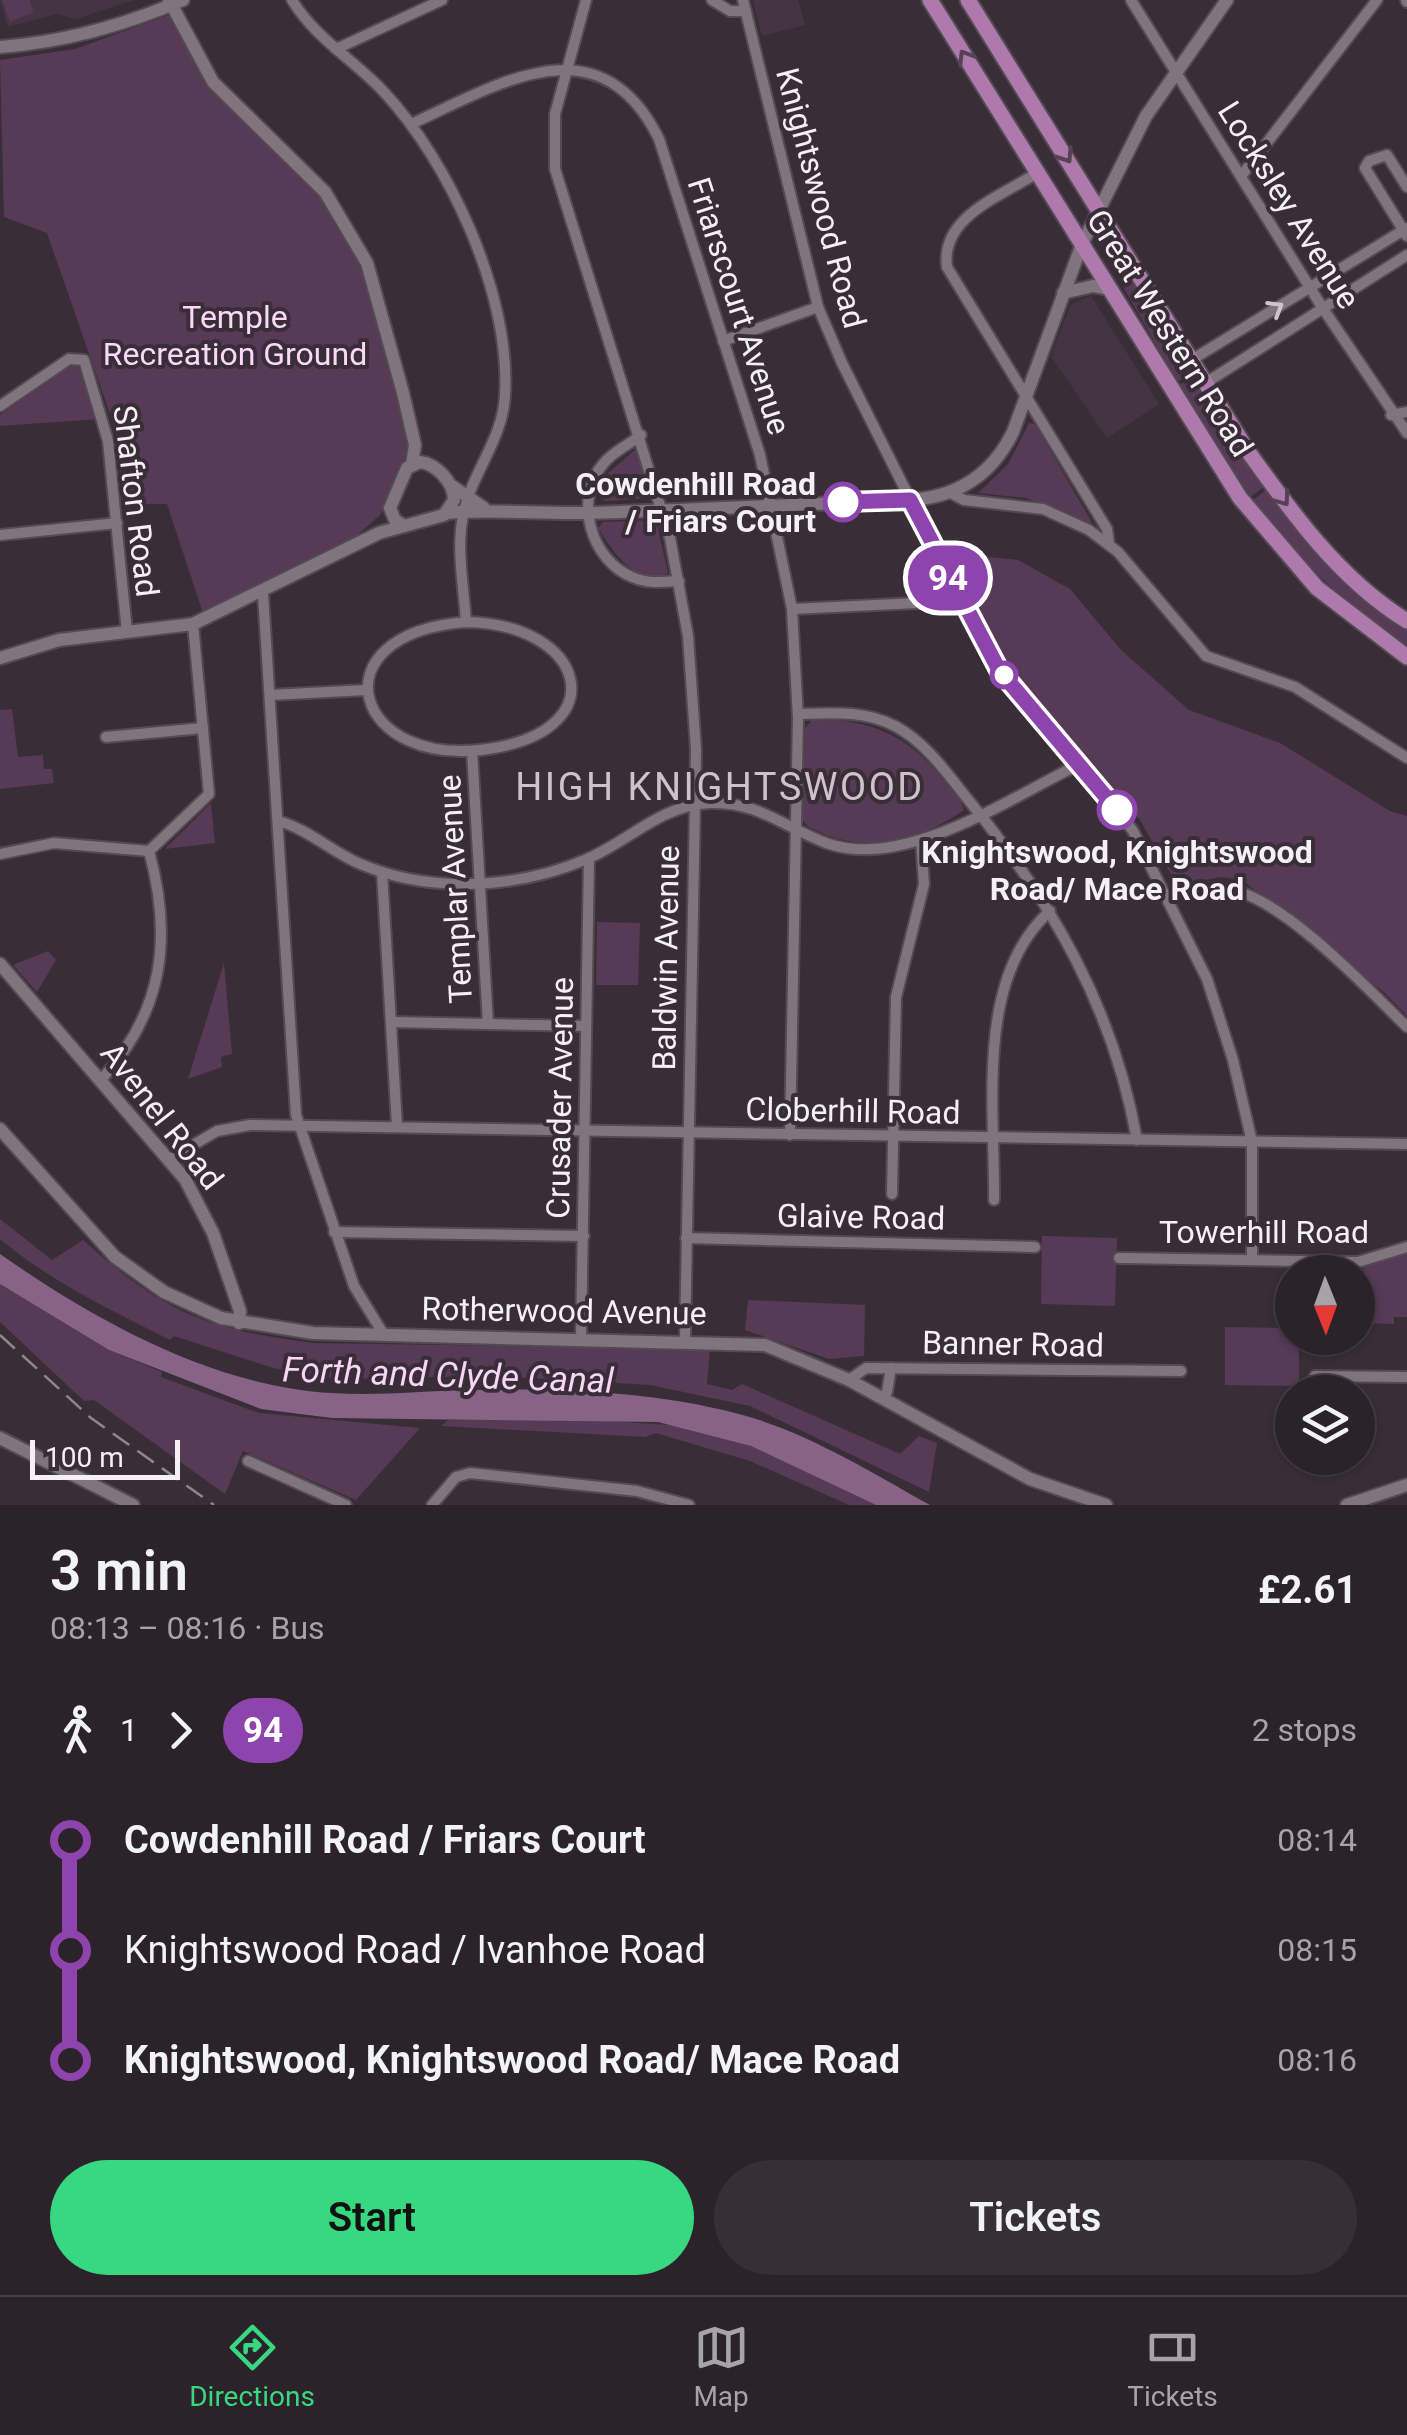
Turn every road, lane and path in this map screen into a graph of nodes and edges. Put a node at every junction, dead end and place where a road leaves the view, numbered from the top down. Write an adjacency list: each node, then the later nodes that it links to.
1 (292, 0): 13 (street)
2 (442, 0): 13 (street)
3 (586, 0): 14 (street, Baldwin Avenue)
4 (712, 0): 11 (street)
5 (930, 0): 17 (main road, Great Western Road, one-way to 5)
6 (968, 0): 20 (main road, Great Western Road, one-way to 20)
7 (1131, 0): 15 (street, Locksley Avenue)
8 (1227, 0): 15 (street)
9 (1377, 0): 18 (street)
10 (174, 2): 12 (street); 38 (street)
11 (744, 6): 27 (street, Knightswood Road)
12 (0, 47)
13 (336, 49): 16 (street)
14 (566, 68): 16 (street); 29 (street, Friarscourt Avenue); 37 (street, Baldwin Avenue)
15 (1175, 70): 18 (street, Locksley Avenue); 20 (street)
16 (411, 124): 44 (street)
17 (1037, 173): 22 (main road, Great Western Road); 32 (street)
18 (1242, 175): 24 (street, Locksley Avenue)
19 (1407, 187): 21 (street)
20 (1101, 209): 22 (street); 30 (main road, Great Western Road)
21 (1406, 231): 24 (street)
22 (1082, 244): 25 (main road, Great Western Road); 26 (street)
23 (1407, 255): 28 (street)
24 (1311, 288): 28 (street, Locksley Avenue); 30 (street, one-way to 24)
25 (1110, 289): 26 (street); 64 (main road, Great Western Road)
26 (1063, 293): 32 (street)
27 (818, 306): 29 (street); 43 (street, Knightswood Road)
28 (1322, 307): 31 (street); 35 (street, Locksley Avenue)
29 (723, 341): 45 (street, Friarscourt Avenue)
30 (1193, 359): 31 (main road, Great Western Road)
31 (1207, 382): 59 (main road, Great Western Road, one-way to 59)
32 (1026, 397): 42 (street); 54 (street)
33 (0, 406): 50 (street, Shafton Road)
34 (1407, 412): 35 (street)
35 (1391, 415): 36 (street, Locksley Avenue)
36 (1407, 433)
37 (641, 435): 46 (street, Baldwin Avenue); 49 (street)
38 (415, 445): 39 (street); 40 (street)
39 (428, 463): 40 (street); 41 (street)
40 (412, 464): 47 (street)
41 (452, 486): 44 (street); 48 (street)
42 (951, 493): 43 (street); 54 (street)
43 (910, 500): 45 (street); 57 (street, Knightswood Road)
44 (467, 503): 48 (street); 49 (street); 60 (street)
45 (772, 505): 46 (street); 58 (street, Friarscourt Avenue)
46 (662, 510): 49 (street); 55 (street, Baldwin Avenue)
47 (391, 512): 51 (street); 52 (street)
48 (446, 513): 51 (street)
49 (588, 513): 55 (street)
50 (117, 523): 53 (street); 62 (street, Shafton Road)
51 (404, 526): 52 (street)
52 (379, 533): 56 (street)
53 (0, 535)
54 (1109, 543): 71 (street)
55 (679, 581): 73 (street, Baldwin Avenue)
56 (263, 594): 61 (street); 66 (street, Rotherwood Avenue)
57 (960, 601): 58 (street); 72 (street, Knightswood Road)
58 (792, 610): 67 (street, Friarscourt Avenue)
59 (1407, 621)
60 (466, 622): 65 (street); 70 (street)
61 (193, 624): 62 (street); 68 (street)
62 (128, 632): 63 (street)
63 (0, 658)
64 (1407, 658)
65 (366, 690): 66 (street); 70 (street)
66 (270, 695): 75 (street, Rotherwood Avenue)
67 (798, 714): 74 (street); 76 (street, Friarscourt Avenue)
68 (203, 728): 69 (street); 78 (street)
69 (106, 737)
70 (472, 750): 82 (street, Templar Avenue)
71 (1407, 758)
72 (1082, 763): 74 (street); 83 (street, Knightswood Road)
73 (694, 804): 76 (street); 80 (street); 95 (street, Baldwin Avenue)
74 (979, 812): 77 (street); 84 (street)
75 (278, 821): 81 (street); 92 (street, Rotherwood Avenue)
76 (796, 828): 77 (street); 96 (street, Friarscourt Avenue)
77 (921, 840): 97 (street)
78 (150, 851): 79 (street); 90 (street)
79 (0, 854)
80 (589, 858): 82 (street); 88 (street, Crusader Avenue)
81 (382, 872): 82 (street); 86 (street)
82 (479, 883): 87 (street, Templar Avenue)
83 (1166, 894): 89 (street); 100 (street, Knightswood Road)
84 (1050, 911): 98 (street); 99 (street)
85 (0, 964): 90 (street, Avenel Road)
86 (391, 1022): 87 (street); 91 (street)
87 (488, 1024): 88 (street)
88 (586, 1026): 94 (street, Crusader Avenue)
89 (1407, 1028)
90 (101, 1080): 102 (street, Avenel Road)
91 (397, 1126): 92 (street, Cloberhill Road); 94 (street, Cloberhill Road)
92 (299, 1127): 102 (street, Cloberhill Road); 105 (street, Rotherwood Avenue)
93 (0, 1129): 112 (street)
94 (586, 1131): 95 (street, Cloberhill Road); 106 (street, Crusader Avenue)
95 (688, 1133): 96 (street, Cloberhill Road); 107 (street, Baldwin Avenue)
96 (790, 1135): 97 (street, Cloberhill Road)
97 (893, 1137): 98 (street, Cloberhill Road); 103 (street)
98 (995, 1138): 99 (street, Cloberhill Road); 104 (street)
99 (1137, 1140): 100 (street, Cloberhill Road)
100 (1252, 1142): 101 (street, Cloberhill Road); 111 (street, Knightswood Road)
101 (1407, 1144)
102 (170, 1158): 112 (street, Avenel Road)
103 (892, 1194)
104 (994, 1200)
105 (334, 1232): 106 (street); 113 (street, Rotherwood Avenue)
106 (584, 1236): 114 (street, Crusader Avenue)
107 (686, 1238): 108 (street, Glaive Road); 115 (street, Baldwin Avenue)
108 (1035, 1246)
109 (1407, 1247): 111 (street, Towerhill Road)
110 (1118, 1258): 111 (street, Towerhill Road)
111 (1252, 1260)
112 (239, 1323): 113 (street)
113 (384, 1335): 114 (street, Rotherwood Avenue)
114 (582, 1338): 115 (street, Rotherwood Avenue)
115 (685, 1340): 120 (street, Rotherwood Avenue)
116 (892, 1368): 117 (street, Banner Road); 120 (street, Banner Road); 121 (street)
117 (1181, 1371)
118 (1375, 1377): 119 (street)
119 (1407, 1377)
120 (849, 1380): 130 (street, Rotherwood Avenue)
121 (888, 1392)
122 (0, 1438): 126 (street)
123 (248, 1461): 127 (street)
124 (1407, 1486): 131 (street)
125 (672, 1502): 128 (street); 129 (street)
126 (133, 1505)
127 (346, 1505)
128 (432, 1505)
129 (690, 1505)
130 (1106, 1505)
131 (1347, 1505)

